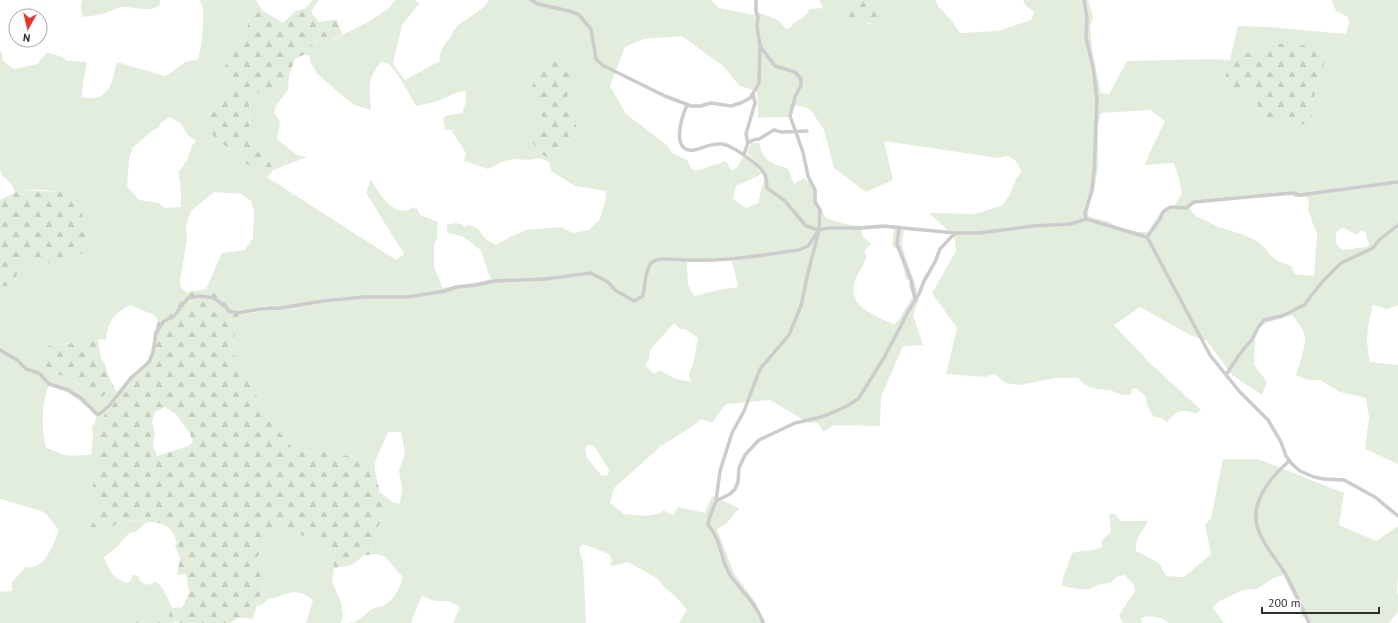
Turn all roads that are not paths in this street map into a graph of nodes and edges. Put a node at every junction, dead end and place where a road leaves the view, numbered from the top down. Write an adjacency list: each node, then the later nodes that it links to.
1 (531, 0): 6 (street)
2 (756, 0): 4 (street)
3 (1084, 0): 12 (street)
4 (760, 46): 5 (street); 8 (street)
5 (753, 94): 6 (street); 9 (street)
6 (687, 105): 10 (street)
7 (807, 131): 8 (street)
8 (797, 132): 9 (street); 15 (street)
9 (748, 143): 10 (street)
10 (744, 154): 15 (street)
11 (1398, 182): 17 (street)
12 (1086, 219): 16 (street); 17 (street)
13 (1398, 225): 20 (street)
14 (899, 227): 15 (street); 16 (street); 18 (street)
15 (819, 230): 19 (street); 22 (street)
16 (955, 233): 18 (street)
17 (1147, 237): 20 (street)
18 (915, 299): 22 (street)
19 (0, 350)
20 (1226, 375): 21 (street)
21 (1290, 461): 23 (street); 25 (street)
22 (716, 501): 24 (street)
23 (1398, 516)
24 (763, 623)
25 (1309, 623)

